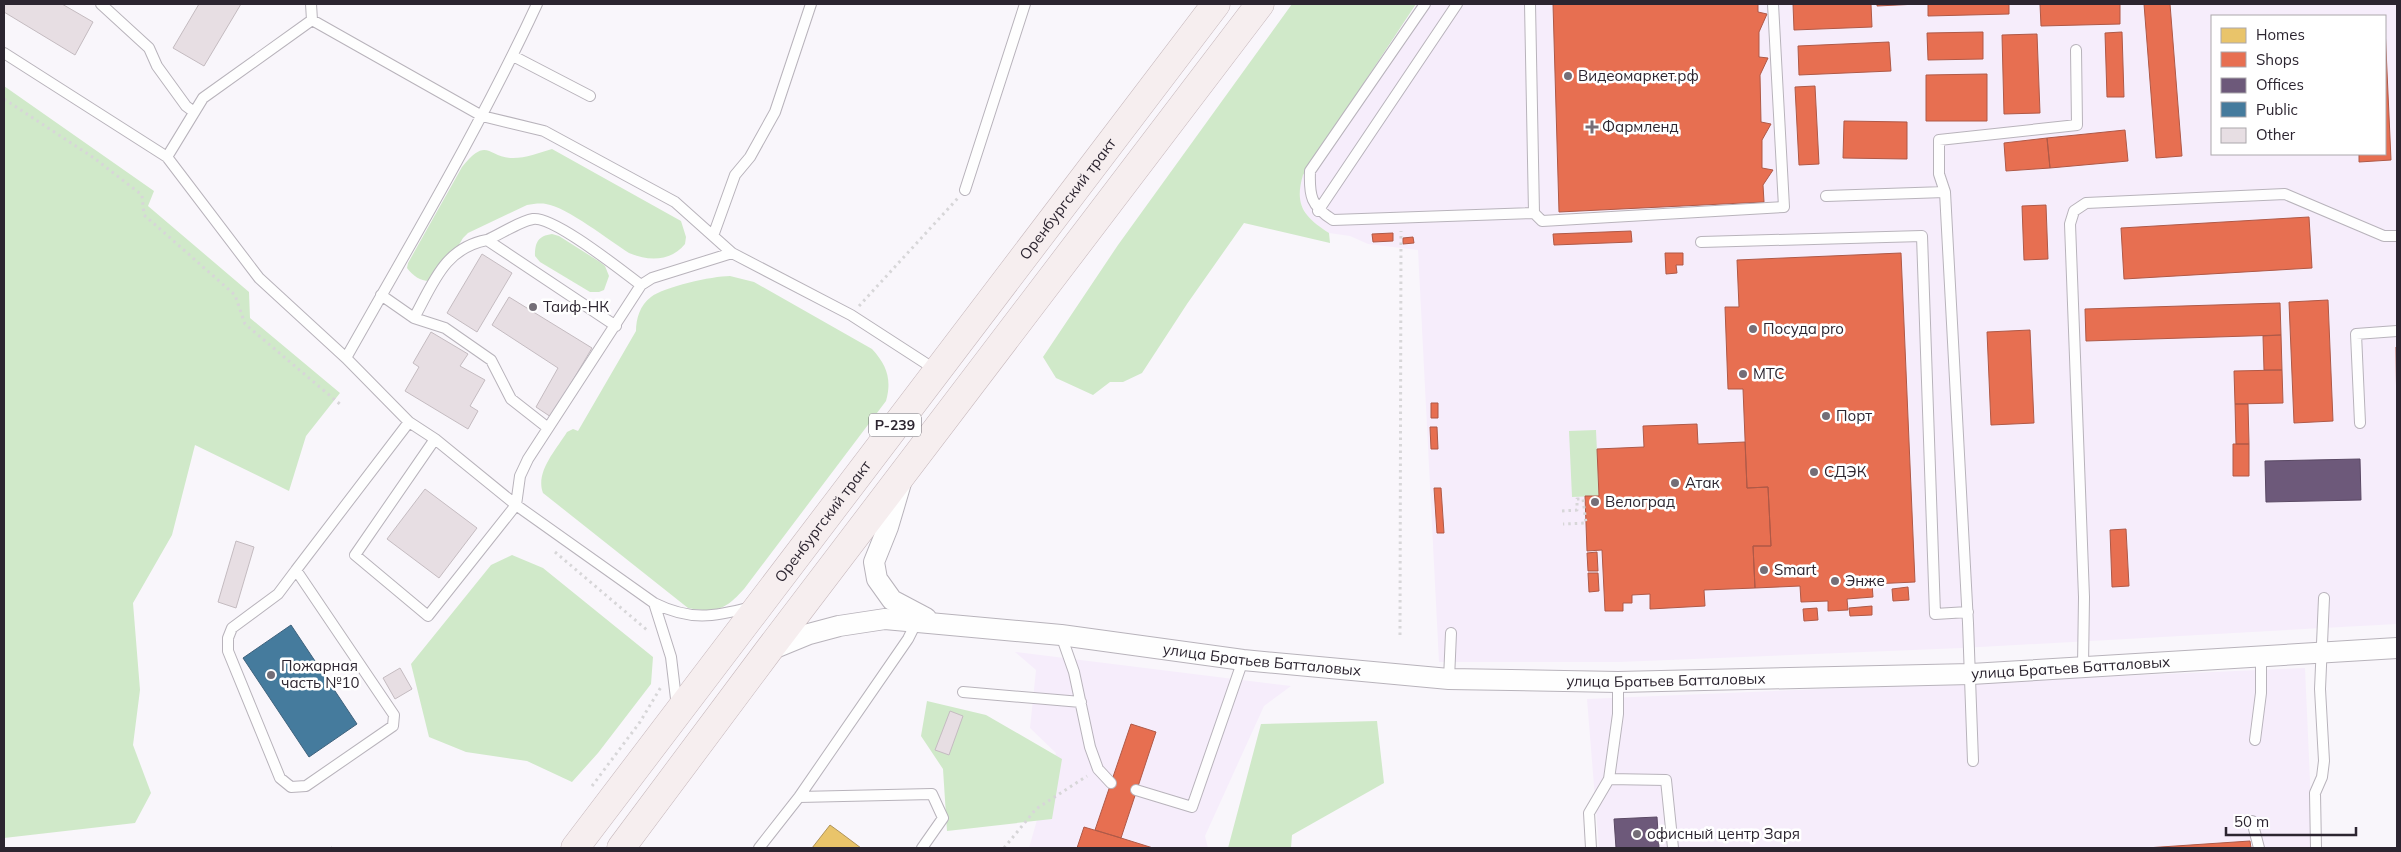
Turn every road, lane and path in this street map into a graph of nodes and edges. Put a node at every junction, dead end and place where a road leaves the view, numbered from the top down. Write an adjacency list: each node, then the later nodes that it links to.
1 (101, 4): 18 (lane)
2 (311, 4): 12 (lane)
3 (538, 4): 15 (lane)
4 (811, 4): 26 (lane)
5 (1025, 4): 21 (lane)
6 (1216, 4): 39 (main road, Оренбургский тракт / Р-239)
7 (1260, 4): 45 (main road, Р-239)
8 (1425, 4): 24 (lane)
9 (1457, 4): 24 (lane)
10 (1530, 4): 25 (lane)
11 (1773, 4): 25 (lane)
12 (312, 20): 18 (lane); 19 (lane)
13 (2076, 50): 22 (lane)
14 (4, 53): 20 (lane)
15 (513, 56): 16 (lane); 19 (lane)
16 (590, 96)
17 (4, 99): 40 (path)
18 (194, 112): 20 (lane)
19 (482, 116): 26 (lane); 33 (lane)
20 (167, 157): 38 (lane)
21 (965, 190): 34 (path)
22 (1945, 192): 23 (lane); 54 (lane)
23 (1826, 196)
24 (1318, 210): 25 (lane)
25 (1534, 213)
26 (713, 236): 31 (lane)
27 (2397, 236): 66 (lane)
28 (487, 240): 32 (lane); 35 (lane); 36 (lane)
29 (1400, 241): 60 (path)
30 (1701, 242): 54 (lane)
31 (732, 253): 32 (lane); 39 (lane)
32 (641, 285): 36 (lane)
33 (381, 295): 35 (lane); 38 (lane)
34 (866, 298)
35 (414, 318): 43 (lane)
36 (616, 326): 43 (lane)
37 (2397, 331): 42 (lane)
38 (346, 358): 41 (lane)
39 (936, 370): 53 (main road, Оренбургский тракт / Р-239)
40 (341, 405)
41 (409, 422): 44 (lane); 50 (lane)
42 (2360, 423)
43 (548, 428): 46 (lane)
44 (435, 439): 46 (lane); 46 (lane)
45 (904, 472): 56 (street, улица Братьев Батталовых); 62 (main road, Р-239)
46 (516, 505): 52 (lane)
47 (1562, 511): 48 (path)
48 (1563, 524)
49 (548, 546): 58 (path)
50 (296, 570): 50 (lane)
51 (2324, 598): 63 (lane)
52 (654, 603): 53 (lane); 73 (lane)
53 (762, 604): 73 (main road, Оренбургский тракт / Р-239)
54 (1968, 612): 67 (lane)
55 (917, 621): 56 (street, улица Братьев Батталовых); 62 (street, улица Братьев Батталовых); 81 (lane)
56 (938, 622): 59 (street, улица Братьев Батталовых)
57 (1451, 633): 69 (lane)
58 (650, 634)
59 (1062, 635): 65 (street, улица Братьев Батталовых); 72 (lane)
60 (1400, 635)
61 (2397, 648): 63 (street, улица Братьев Батталовых)
62 (768, 650): 84 (main road, Р-239)
63 (2322, 652): 64 (street, улица Братьев Батталовых); 91 (lane)
64 (2260, 655): 66 (street, улица Братьев Батталовых); 74 (lane)
65 (1242, 660): 69 (street, улица Братьев Батталовых); 79 (lane)
66 (2084, 666): 67 (street, улица Братьев Батталовых)
67 (1970, 674): 70 (street, улица Братьев Батталовых); 75 (lane)
68 (663, 678): 80 (path)
69 (1450, 679): 70 (street, улица Братьев Батталовых)
70 (1618, 682): 77 (lane)
71 (963, 692): 72 (lane)
72 (1081, 702): 76 (lane)
73 (678, 715): 83 (main road, Оренбургский тракт / Р-239)
74 (2254, 740)
75 (1973, 761)
76 (1098, 769): 78 (lane); 87 (path)
77 (1609, 780): 88 (lane); 89 (lane)
78 (1111, 782)
79 (1136, 790)
80 (587, 794)
81 (799, 797): 85 (lane); 86 (lane)
82 (2252, 821): 90 (lane)
83 (575, 848)
84 (621, 848)
85 (759, 848)
86 (922, 848)
87 (1004, 848)
88 (1591, 848)
89 (1673, 848)
90 (2259, 848)
91 (2316, 848)

